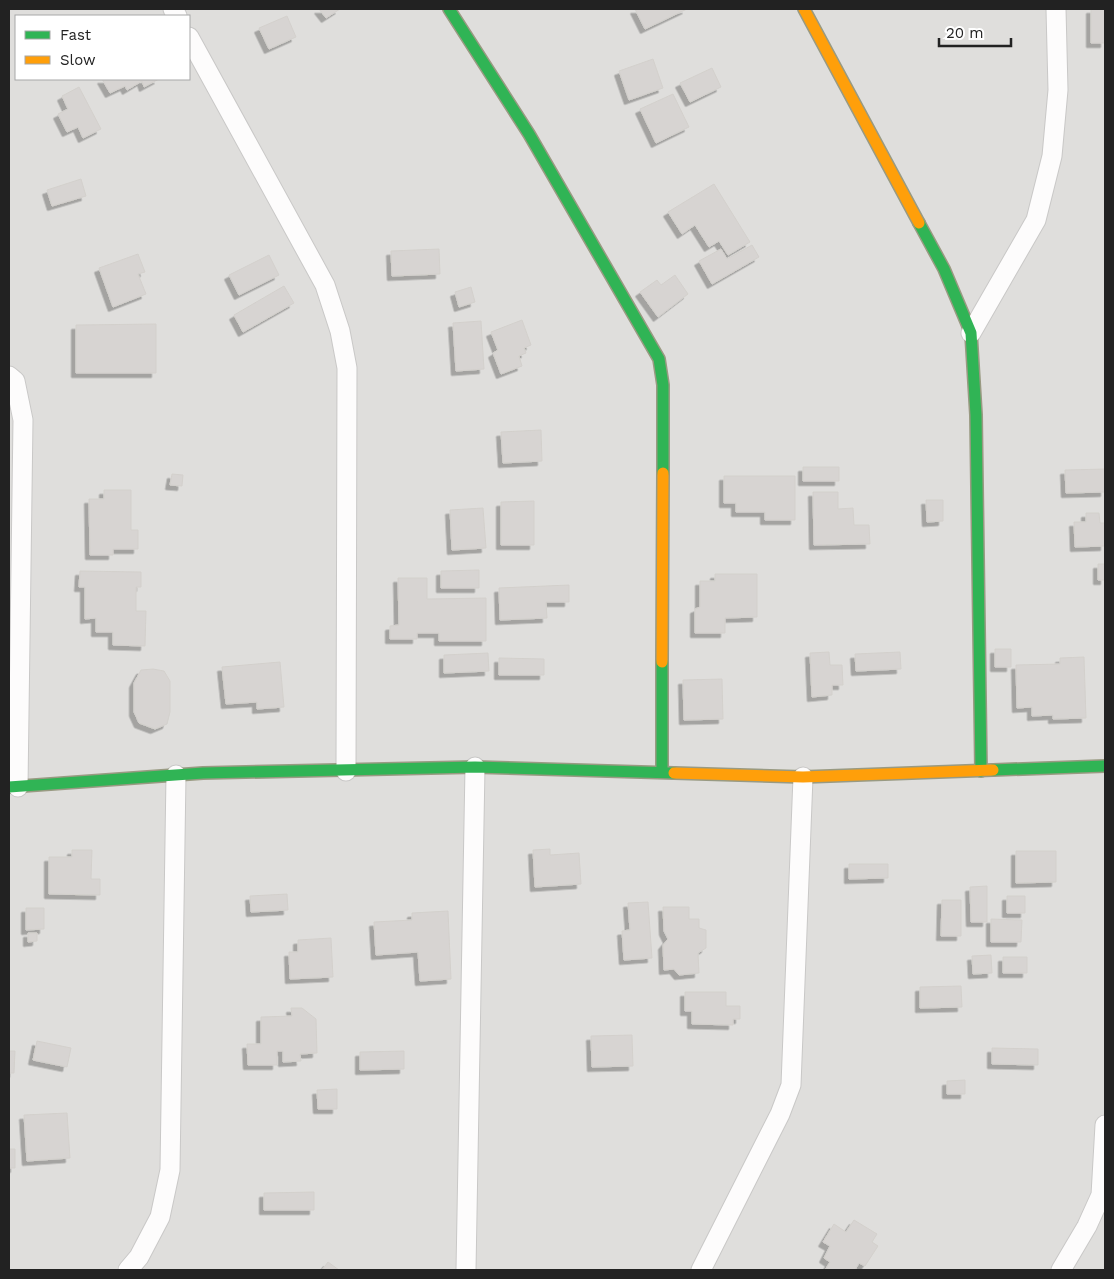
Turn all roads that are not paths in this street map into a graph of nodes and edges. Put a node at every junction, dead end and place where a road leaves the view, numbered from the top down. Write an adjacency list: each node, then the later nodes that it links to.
1 (449, 9): 11 (street)
2 (804, 9): 5 (street)
3 (1056, 9): 5 (street)
4 (190, 39): 9 (street)
5 (970, 333): 10 (street)
6 (9, 376): 14 (street)
7 (1105, 766): 10 (street)
8 (475, 768): 9 (street); 11 (street); 17 (street)
9 (346, 771): 12 (street)
10 (982, 771): 13 (street)
11 (662, 772): 13 (street)
12 (176, 775): 14 (street); 16 (street)
13 (803, 777): 18 (street)
14 (14, 787)
15 (1105, 1125): 19 (street)
16 (128, 1270)
17 (466, 1270)
18 (702, 1270)
19 (1060, 1270)

